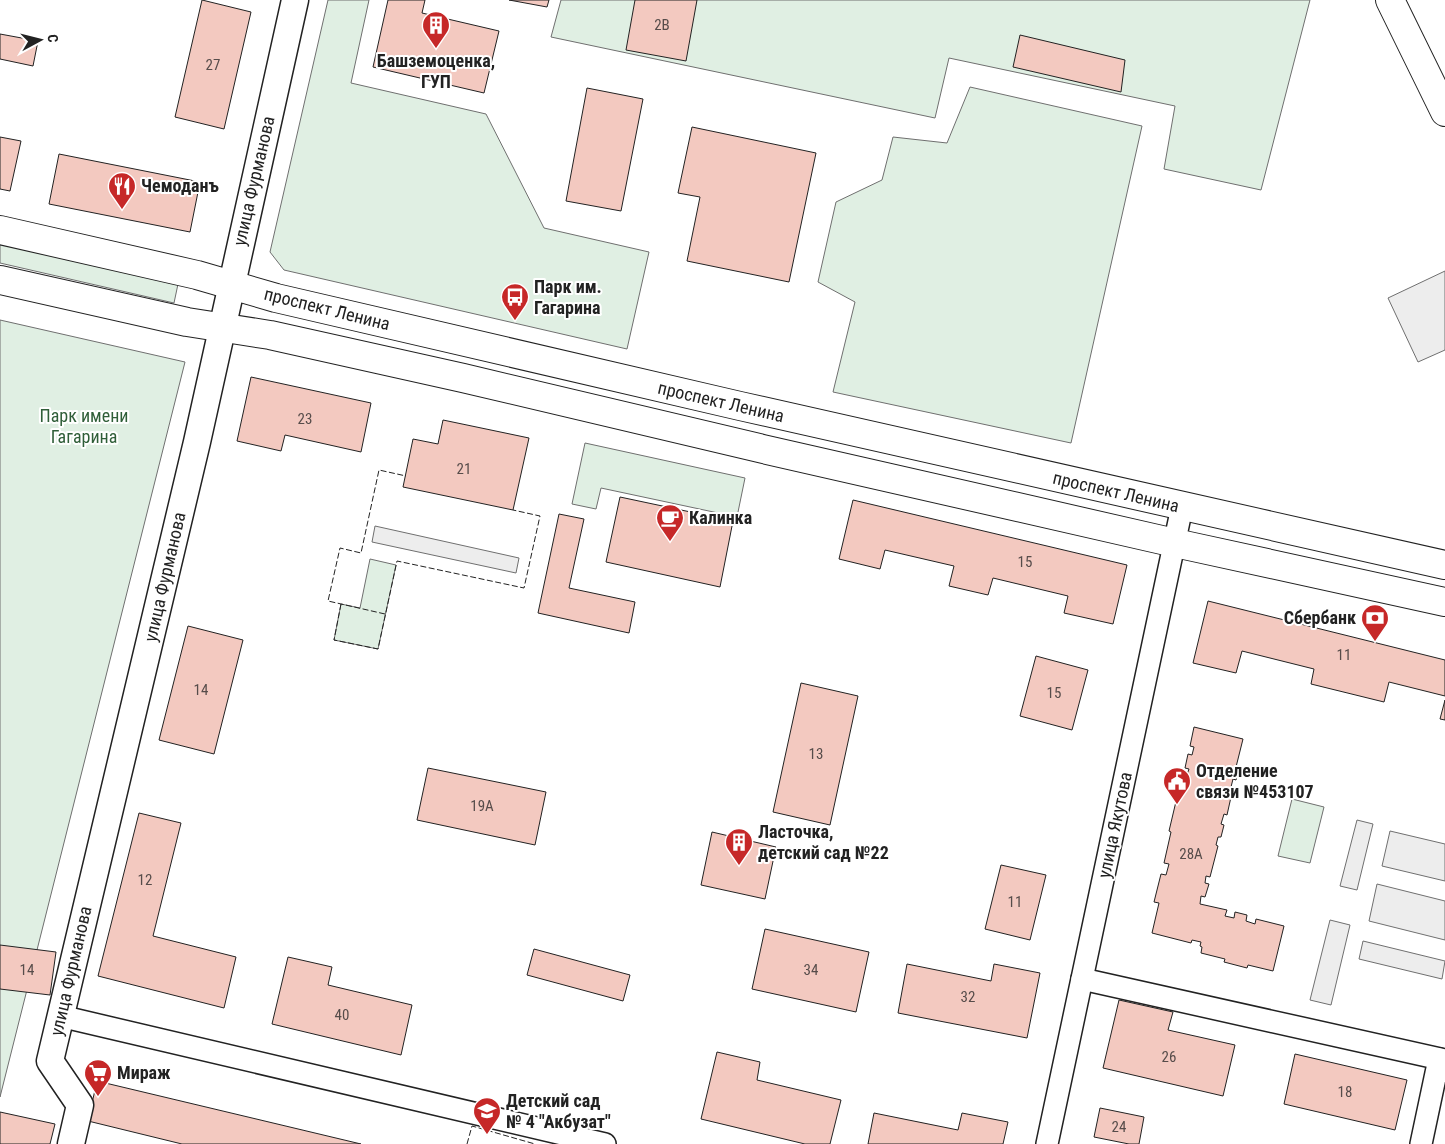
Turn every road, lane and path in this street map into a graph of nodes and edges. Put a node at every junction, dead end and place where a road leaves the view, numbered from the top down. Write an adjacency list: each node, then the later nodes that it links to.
1 (295, 0): 6 (street, улица Фурманова)
2 (1390, 0): 3 (main road)
3 (1445, 112)
4 (0, 230): 6 (main road, проспект Ленина)
5 (0, 280): 7 (main road, проспект Ленина)
6 (231, 284): 7 (street, улица Фурманова); 8 (main road, проспект Ленина)
7 (223, 326): 9 (main road, проспект Ленина); 13 (street, улица Фурманова)
8 (1182, 507): 9 (street, улица Якутова); 10 (main road, проспект Ленина)
9 (1175, 543): 11 (main road, проспект Ленина); 12 (street, улица Якутова)
10 (1445, 566)
11 (1445, 602)
12 (1082, 979): 14 (street); 17 (street, улица Якутова)
13 (60, 1016): 15 (street, улица Фурманова); 16 (street)
14 (1442, 1059): 18 (street)
15 (71, 1144)
16 (605, 1144)
17 (1047, 1144)
18 (1421, 1144)

